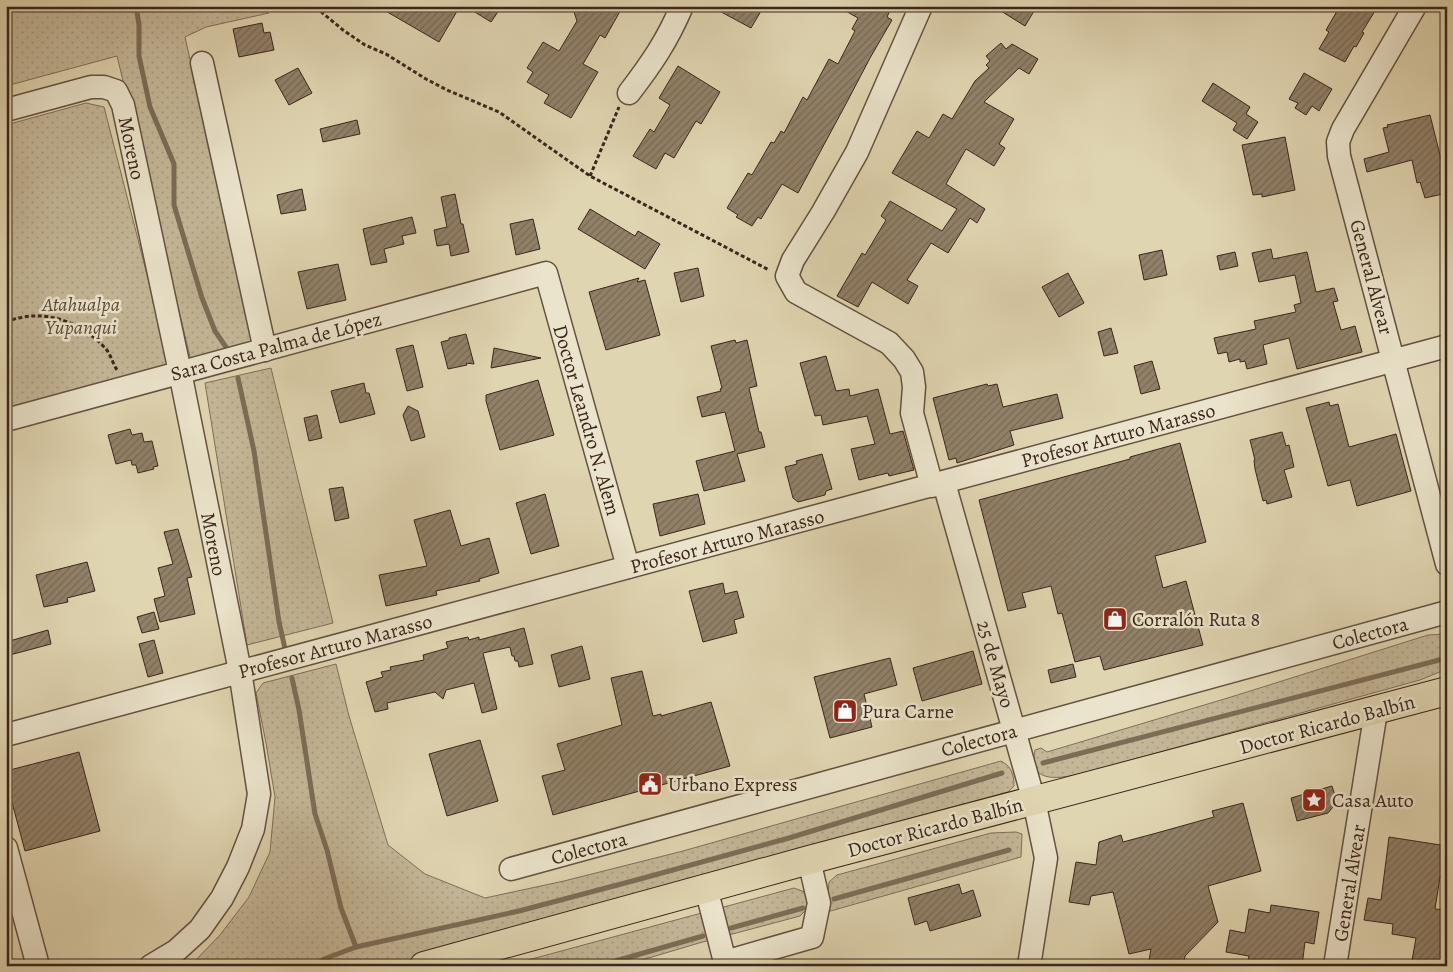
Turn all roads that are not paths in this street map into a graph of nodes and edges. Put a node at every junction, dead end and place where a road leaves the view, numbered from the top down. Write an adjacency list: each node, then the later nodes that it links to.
1 (682, 6): 5 (street)
2 (921, 6): 13 (street, 25 de Mayo)
3 (1415, 6): 10 (street, General Alvear)
4 (202, 63): 9 (street)
5 (629, 93)
6 (6, 110): 11 (street, Moreno)
7 (546, 273): 9 (street, Sara Costa Palma de López); 15 (street, Doctor Leandro N. Alem)
8 (1447, 346): 10 (street, Profesor Arturo Marasso)
9 (265, 350): 11 (street, Sara Costa Palma de López)
10 (1394, 360): 13 (street, Profesor Arturo Marasso); 14 (street, General Alvear)
11 (180, 372): 12 (street, Sara Costa Palma de López); 17 (street, Moreno)
12 (6, 420)
13 (938, 484): 15 (street, Profesor Arturo Marasso); 20 (street, 25 de Mayo)
14 (1447, 564)
15 (628, 567): 17 (street, Profesor Arturo Marasso)
16 (1447, 612): 20 (street, Colectora)
17 (240, 671): 21 (street, Profesor Arturo Marasso); 29 (street, Moreno)
18 (1447, 691): 19 (main road, Doctor Ricardo Balbín)
19 (1376, 711): 22 (main road, Doctor Ricardo Balbín); 32 (street, General Alvear)
20 (1015, 730): 22 (street, 25 de Mayo); 25 (street, Colectora)
21 (6, 735)
22 (1034, 801): 24 (main road, Doctor Ricardo Balbín); 31 (street, 25 de Mayo)
23 (6, 848): 28 (street)
24 (809, 860): 26 (main road, Doctor Ricardo Balbín); 27 (street)
25 (511, 869)
26 (706, 888): 27 (street); 30 (main road, Doctor Ricardo Balbín)
27 (725, 964)
28 (38, 966)
29 (151, 966)
30 (424, 966)
31 (1029, 966)
32 (1335, 966)

